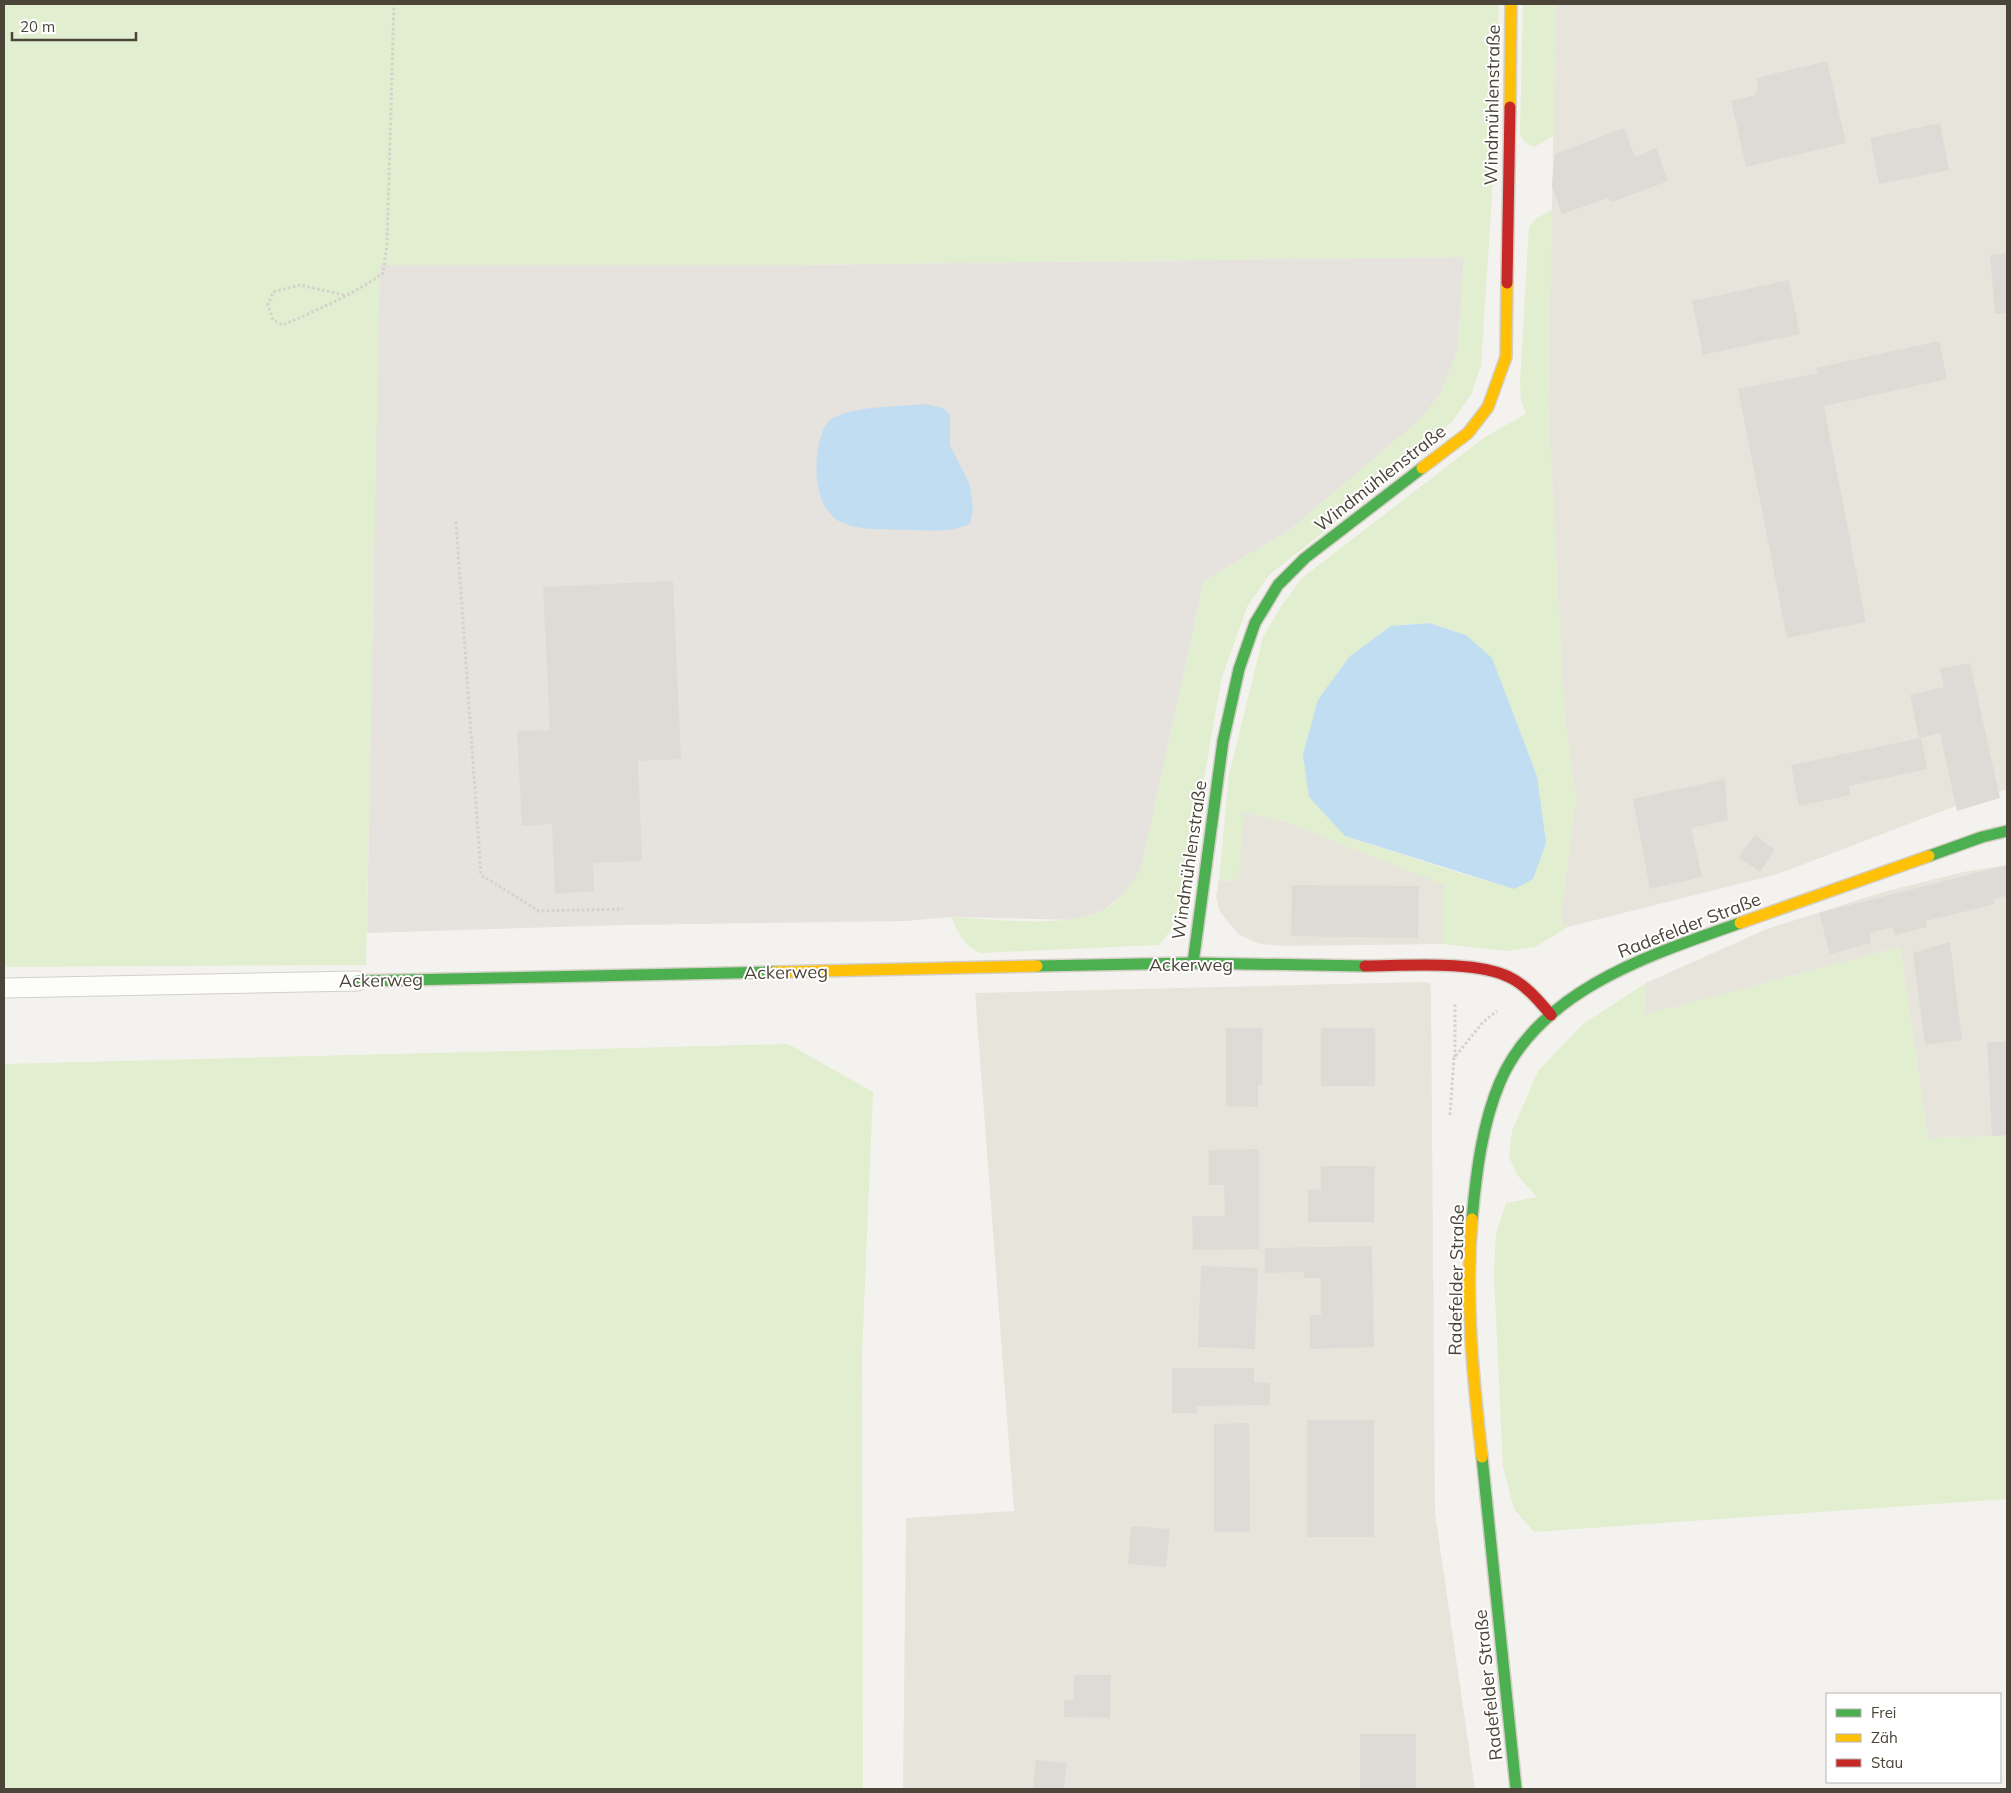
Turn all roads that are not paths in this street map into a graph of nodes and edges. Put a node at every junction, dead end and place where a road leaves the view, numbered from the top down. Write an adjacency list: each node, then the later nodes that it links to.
1 (1512, 4): 3 (street, Windmühlenstraße)
2 (2007, 831): 6 (street, Radefelder Straße)
3 (1193, 963): 4 (street, Ackerweg); 6 (street, Ackerweg)
4 (357, 981): 5 (lane, Ackerweg)
5 (4, 988)
6 (1550, 1015): 7 (street, Radefelder Straße)
7 (1516, 1789)

